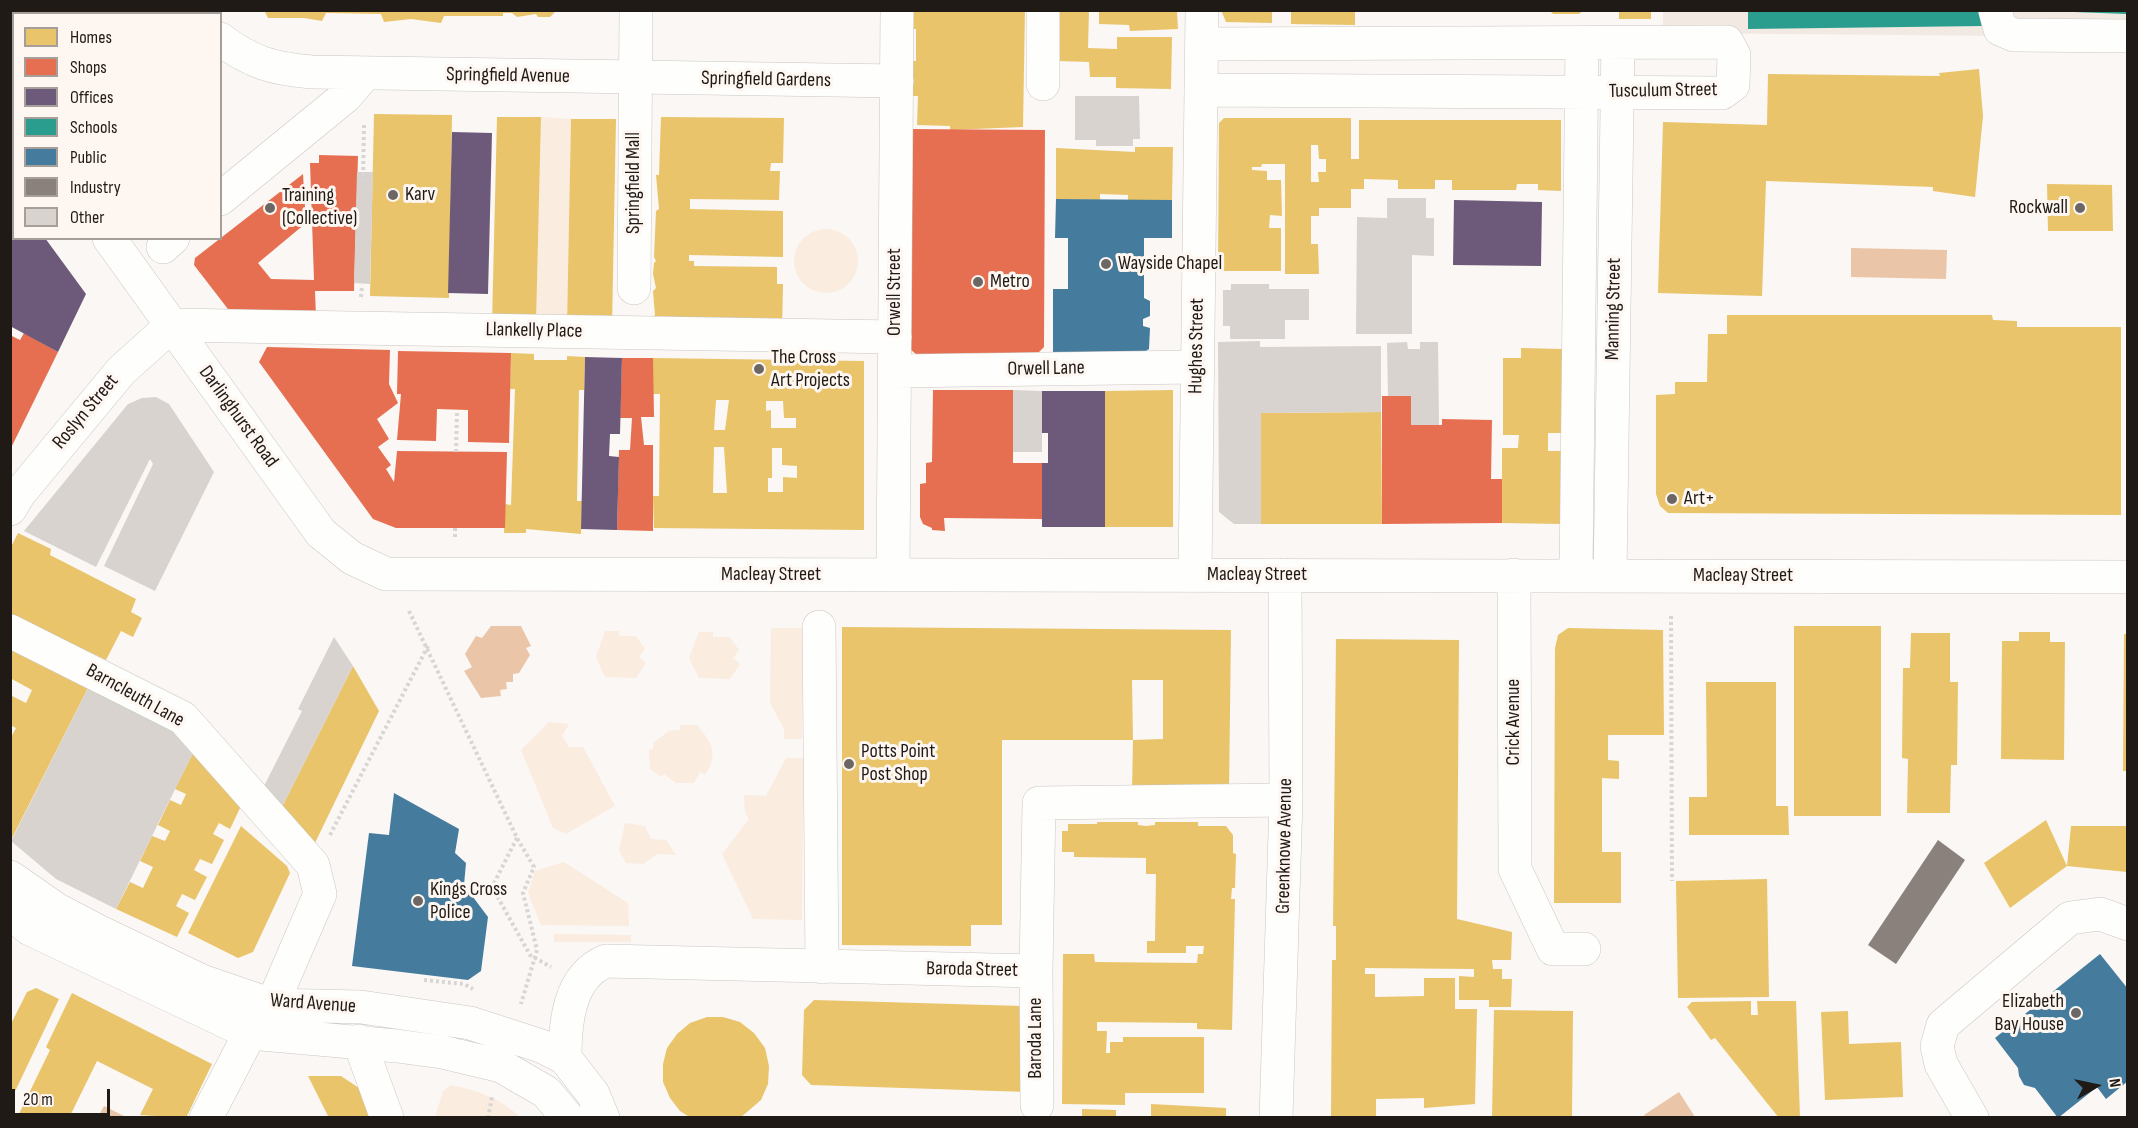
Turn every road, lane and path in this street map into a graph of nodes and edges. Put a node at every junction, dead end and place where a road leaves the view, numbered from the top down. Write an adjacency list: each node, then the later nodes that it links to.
1 (636, 10): 12 (street)
2 (897, 10): 13 (street, Orwell Street)
3 (1043, 10): 14 (street)
4 (1202, 10): 10 (street, Hughes Street)
5 (1995, 10): 6 (street)
6 (2127, 36)
7 (222, 40): 11 (street, Springfield Avenue)
8 (1582, 43): 9 (street, Tusculum Street); 10 (street, Tusculum Street); 16 (street, Manning Street)
9 (1618, 43): 17 (street, Manning Street); 17 (street, Tusculum Street)
10 (1202, 44): 15 (street, Hughes Street)
11 (365, 74): 12 (street, Springfield Avenue); 20 (street)
12 (635, 78): 13 (street, Springfield Gardens); 22 (street, Springfield Mall)
13 (897, 81): 24 (street, Orwell Street)
14 (1043, 84)
15 (1201, 90): 16 (street, Tusculum Street); 25 (street, Hughes Street)
16 (1581, 92): 17 (street, Tusculum Street); 37 (street, Manning Street)
17 (1617, 92): 38 (street, Manning Street)
18 (363, 166): 19 (path)
19 (363, 182)
20 (222, 197)
21 (110, 240): 23 (street, Darlinghurst Road)
22 (634, 288)
23 (172, 326): 24 (street, Llankelly Place); 29 (street, Roslyn Street); 32 (street, Darlinghurst Road)
24 (895, 338): 26 (street, Orwell Street)
25 (1197, 367): 26 (street, Orwell Lane); 34 (street, Hughes Street)
26 (895, 371): 33 (street, Orwell Street)
27 (457, 410): 28 (path)
28 (456, 452)
29 (10, 509)
30 (455, 528): 31 (path)
31 (455, 540)
32 (386, 573): 33 (street, Macleay Street)
33 (893, 574): 34 (street, Macleay Street)
34 (1195, 574): 35 (street, Macleay Street)
35 (1285, 575): 36 (street, Macleay Street); 45 (street, Greenknowe Avenue)
36 (1514, 575): 37 (street, Macleay Street); 52 (street, Crick Avenue)
37 (1576, 576): 38 (street, Macleay Street)
38 (1610, 576): 39 (street, Macleay Street)
39 (2127, 577)
40 (410, 611): 44 (path)
41 (1671, 616): 49 (path)
42 (819, 627): 55 (street)
43 (10, 631): 47 (street, Barncleuth Lane)
44 (428, 646): 46 (path); 47 (path)
45 (1286, 800): 56 (street, Baroda Street); 70 (street, Greenknowe Avenue)
46 (517, 838): 53 (path); 53 (path)
47 (313, 865): 59 (street)
48 (10, 877): 59 (street, Ward Avenue)
49 (1672, 881)
50 (10, 913): 60 (street, Ward Avenue)
51 (2127, 924): 71 (street)
52 (1584, 950)
53 (535, 958): 54 (path)
54 (551, 967)
55 (822, 967): 56 (street, Baroda Street); 62 (street, Baroda Street)
56 (1036, 971): 64 (street, Baroda Lane)
57 (419, 980): 58 (path)
58 (464, 984)
59 (272, 1005): 60 (street); 62 (street, Ward Avenue)
60 (250, 1034): 61 (street, Ward Avenue); 65 (street)
61 (359, 1041): 66 (street); 68 (street, Ward Avenue)
62 (565, 1058): 69 (street)
63 (494, 1087): 67 (path)
64 (1036, 1105)
65 (206, 1118)
66 (387, 1118)
67 (488, 1118)
68 (568, 1118)
69 (603, 1118)
70 (1276, 1118)
71 (1972, 1118)

